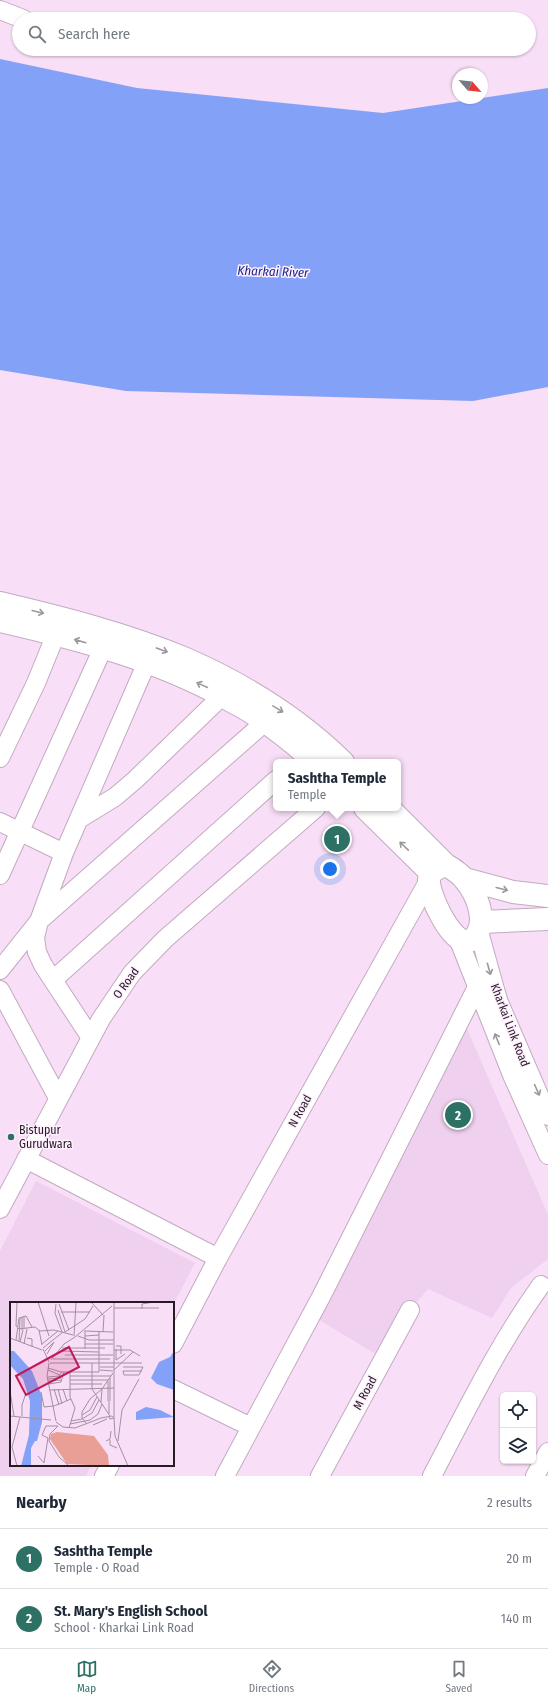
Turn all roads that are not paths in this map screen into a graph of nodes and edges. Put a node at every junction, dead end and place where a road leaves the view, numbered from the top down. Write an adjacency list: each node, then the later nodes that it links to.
1 (0, 10): 2 (street)
2 (12, 15)
3 (0, 603): 12 (main road, one-way to 12)
4 (0, 621): 5 (main road)
5 (56, 634): 6 (main road, one-way to 5); 10 (street)
6 (103, 648): 7 (main road); 19 (street)
7 (147, 662): 8 (main road, one-way to 7); 17 (street)
8 (222, 696): 9 (main road); 17 (street)
9 (265, 722): 11 (main road); 26 (street)
10 (0, 758)
11 (305, 759)
12 (339, 759)
13 (273, 783): 30 (street)
14 (313, 811): 33 (street, O Road)
15 (368, 811): 21 (main road, one-way to 15)
16 (391, 811): 21 (main road)
17 (79, 819): 20 (street)
18 (0, 822): 19 (street)
19 (20, 832): 20 (street); 22 (street)
20 (64, 853): 26 (street)
21 (435, 873): 23 (main road); 28 (main road); 39 (street, N Road)
22 (0, 875)
23 (465, 879): 24 (main road, one-way to 24); 27 (main road)
24 (548, 896)
25 (548, 919): 27 (main road)
26 (39, 921): 29 (street); 30 (street)
27 (480, 927): 28 (main road); 35 (street, Kharkai Link Road, one-way to 35)
28 (458, 938): 31 (street)
29 (0, 970)
30 (53, 980): 33 (street)
31 (477, 987): 36 (street, one-way to 31); 44 (street)
32 (0, 990): 34 (street)
33 (91, 1038): 34 (street, O Road)
34 (58, 1098): 37 (street, O Road)
35 (548, 1116)
36 (548, 1155)
37 (26, 1159): 38 (street, O Road); 39 (street)
38 (0, 1209)
39 (218, 1258): 42 (street, N Road)
40 (541, 1285): 50 (street)
41 (410, 1310): 49 (street, M Road)
42 (174, 1342)
43 (174, 1389): 44 (street)
44 (251, 1427): 48 (street)
45 (548, 1452): 51 (street)
46 (109, 1466): 47 (street)
47 (104, 1476)
48 (225, 1476)
49 (320, 1476)
50 (432, 1476)
51 (535, 1476)

